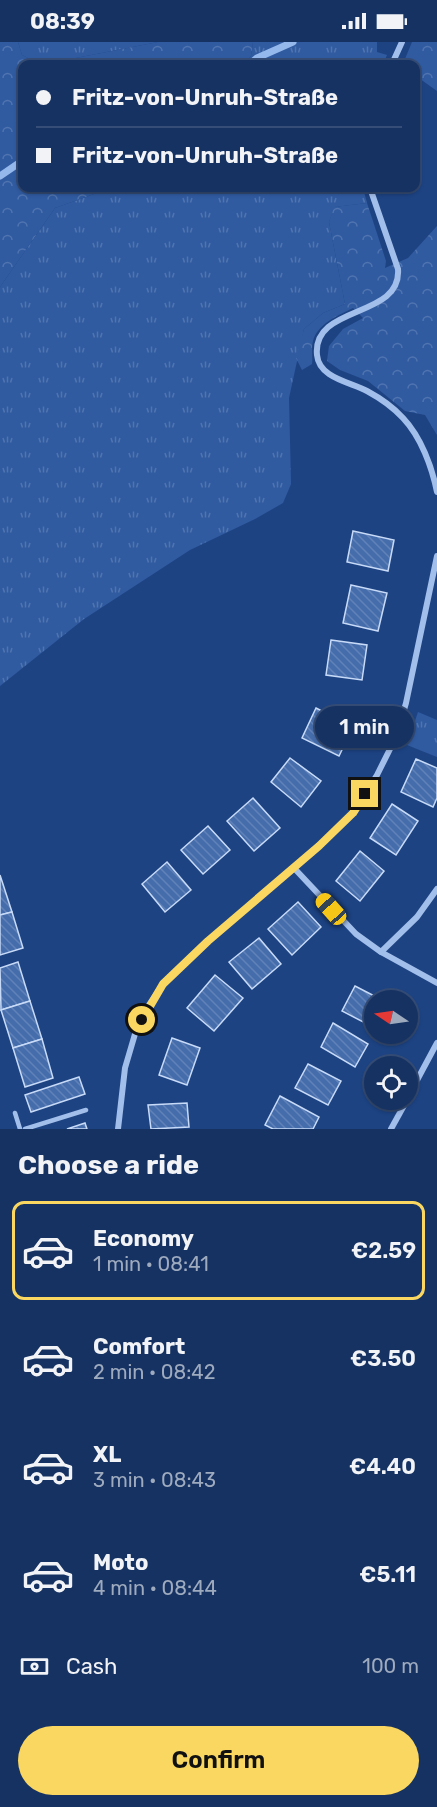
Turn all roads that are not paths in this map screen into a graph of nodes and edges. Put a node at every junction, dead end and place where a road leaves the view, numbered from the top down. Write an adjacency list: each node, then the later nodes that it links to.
1 (402, 42): 2 (street)
2 (394, 60)
3 (371, 192): 4 (street)
4 (437, 492)
5 (437, 556): 6 (street)
6 (436, 573): 7 (street)
7 (294, 868): 9 (street); 18 (street)
8 (437, 889): 9 (street)
9 (381, 952): 10 (street)
10 (437, 984)
11 (437, 1043): 12 (street)
12 (418, 1078)
13 (86, 1110): 17 (lane)
14 (401, 1110): 19 (street)
15 (15, 1113): 16 (lane)
16 (21, 1129)
17 (25, 1129)
18 (118, 1129)
19 (391, 1129)

